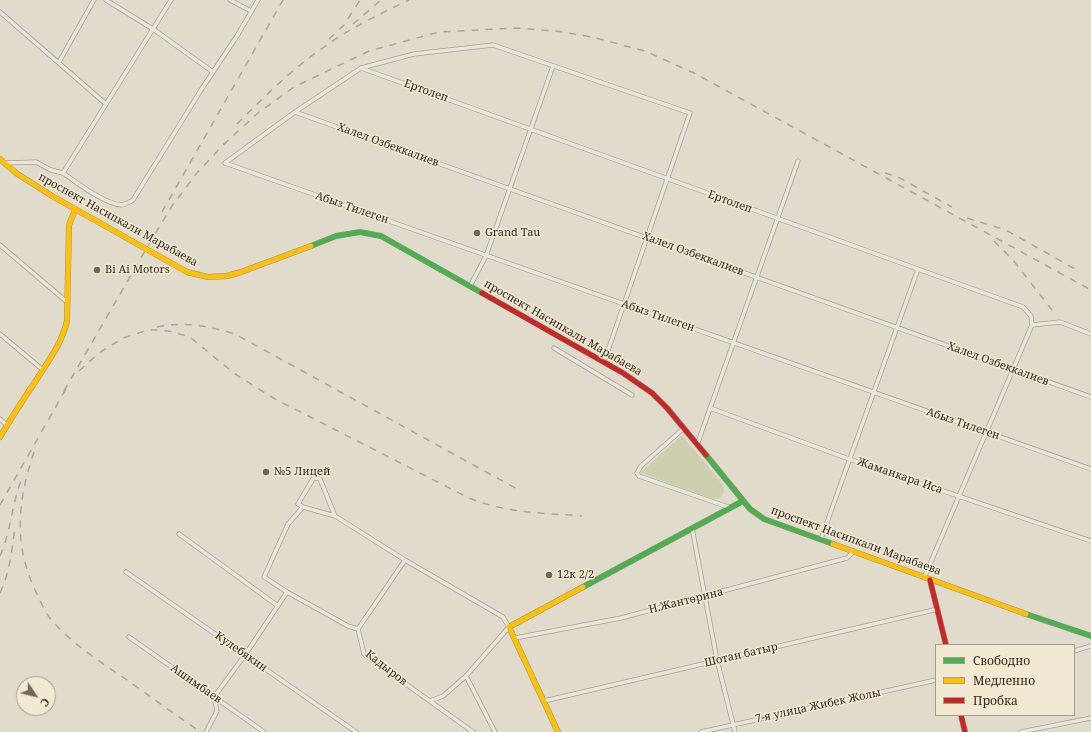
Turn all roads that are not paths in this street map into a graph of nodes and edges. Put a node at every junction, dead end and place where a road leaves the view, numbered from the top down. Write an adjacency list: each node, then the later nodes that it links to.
1 (94, 0): 9 (street)
2 (106, 0): 8 (street)
3 (171, 0): 8 (street)
4 (230, 0): 6 (street)
5 (258, 0): 6 (street)
6 (250, 11): 12 (street)
7 (0, 12): 9 (street)
8 (153, 29): 12 (street); 13 (street)
9 (58, 62): 13 (street)
10 (553, 66): 11 (street); 15 (street); 19 (street)
11 (362, 68): 14 (street); 15 (street, Ертолеп)
12 (213, 72): 18 (street)
13 (106, 104): 18 (street)
14 (295, 112): 20 (street, Халел Озбеккалиев); 25 (street, Абыз Тилеген)
15 (530, 129): 19 (street, Ертолеп); 20 (street)
16 (2, 161): 18 (street); 21 (main road, проспект Насипкали Марабаева)
17 (798, 161): 22 (street)
18 (63, 173)
19 (667, 179): 22 (street, Ертолеп); 23 (street)
20 (510, 189): 23 (street, Халел Озбеккалиев); 25 (street)
21 (76, 210): 28 (main road, проспект Насипкали Марабаева); 29 (main road)
22 (778, 219): 26 (street, Ертолеп); 27 (street)
23 (647, 238): 27 (street, Халел Озбеккалиев); 30 (street)
24 (0, 246): 29 (street)
25 (486, 256): 28 (street); 30 (street, Абыз Тилеген)
26 (918, 269): 31 (street, Ертолеп); 32 (street)
27 (756, 277): 32 (street, Халел Озбеккалиев); 35 (street)
28 (470, 286): 37 (main road, проспект Насипкали Марабаева)
29 (67, 302): 39 (main road)
30 (624, 304): 35 (street, Абыз Тилеген); 37 (street)
31 (1032, 324): 34 (street); 38 (street)
32 (897, 328): 38 (street, Халел Озбеккалиев); 40 (street)
33 (0, 334): 39 (street)
34 (1091, 334)
35 (733, 343): 40 (street, Абыз Тилеген); 43 (street)
36 (554, 348): 41 (street)
37 (604, 362): 46 (main road, проспект Насипкали Марабаева)
38 (1013, 369): 42 (street, Халел Озбеккалиев); 47 (street)
39 (43, 370): 45 (main road)
40 (873, 392): 47 (street, Абыз Тилеген); 50 (street)
41 (632, 394)
42 (1091, 397)
43 (710, 408): 49 (street); 50 (street, Жаманкара Иса)
44 (0, 418): 45 (street)
45 (7, 425): 48 (main road)
46 (684, 428): 49 (main road, проспект Насипкали Марабаева); 55 (street)
47 (986, 432): 51 (street, Абыз Тилеген); 52 (street)
48 (0, 437)
49 (697, 445): 53 (main road, проспект Насипкали Марабаева)
50 (849, 459): 52 (street, Жаманкара Иса); 59 (street)
51 (1091, 469)
52 (959, 496): 60 (street, Жаманкара Иса); 64 (street)
53 (743, 501): 55 (main road); 59 (main road, проспект Насипкали Марабаева)
54 (303, 507): 56 (street); 56 (street); 65 (street)
55 (728, 507): 57 (main road)
56 (334, 516): 62 (street)
57 (692, 528): 66 (street); 69 (main road)
58 (179, 534): 67 (street)
59 (820, 539): 61 (main road, проспект Насипкали Марабаева)
60 (1091, 541)
61 (854, 551): 64 (main road, проспект Насипкали Марабаева); 66 (street, Н.Жантөрина)
62 (404, 560): 69 (street); 70 (street)
63 (126, 572): 77 (street, Кулебякин)
64 (927, 579): 68 (main road); 71 (main road, проспект Насипкали Марабаева)
65 (287, 592): 67 (street); 70 (street)
66 (705, 596): 73 (street, Н.Жантөрина); 78 (street)
67 (278, 606): 77 (street)
68 (938, 609): 74 (main road); 78 (street, Шотан батыр)
69 (510, 627): 73 (main road); 79 (street)
70 (358, 629): 82 (street, Кадыров)
71 (1091, 636)
72 (129, 637): 81 (street, Ашимбаев)
73 (514, 638): 83 (main road)
74 (946, 644)
75 (1091, 646): 76 (street)
76 (1075, 651)
77 (245, 655): 81 (street); 89 (street, Кулебякин)
78 (717, 660): 83 (street, Шотан батыр); 86 (street)
79 (466, 676): 82 (street); 91 (street)
80 (935, 680): 86 (street, 7-я улица Жибек Жолы)
81 (214, 697): 87 (street); 88 (street, Ашимбаев)
82 (430, 701): 90 (street, Кадыров)
83 (544, 701): 92 (main road)
84 (961, 716): 95 (main road)
85 (1091, 718): 96 (street)
86 (733, 725): 93 (street, 7-я улица Жибек Жолы); 94 (street)
87 (206, 732)
88 (264, 732)
89 (356, 732)
90 (473, 732)
91 (494, 732)
92 (558, 732)
93 (701, 732)
94 (735, 732)
95 (965, 732)
96 (1021, 732)

